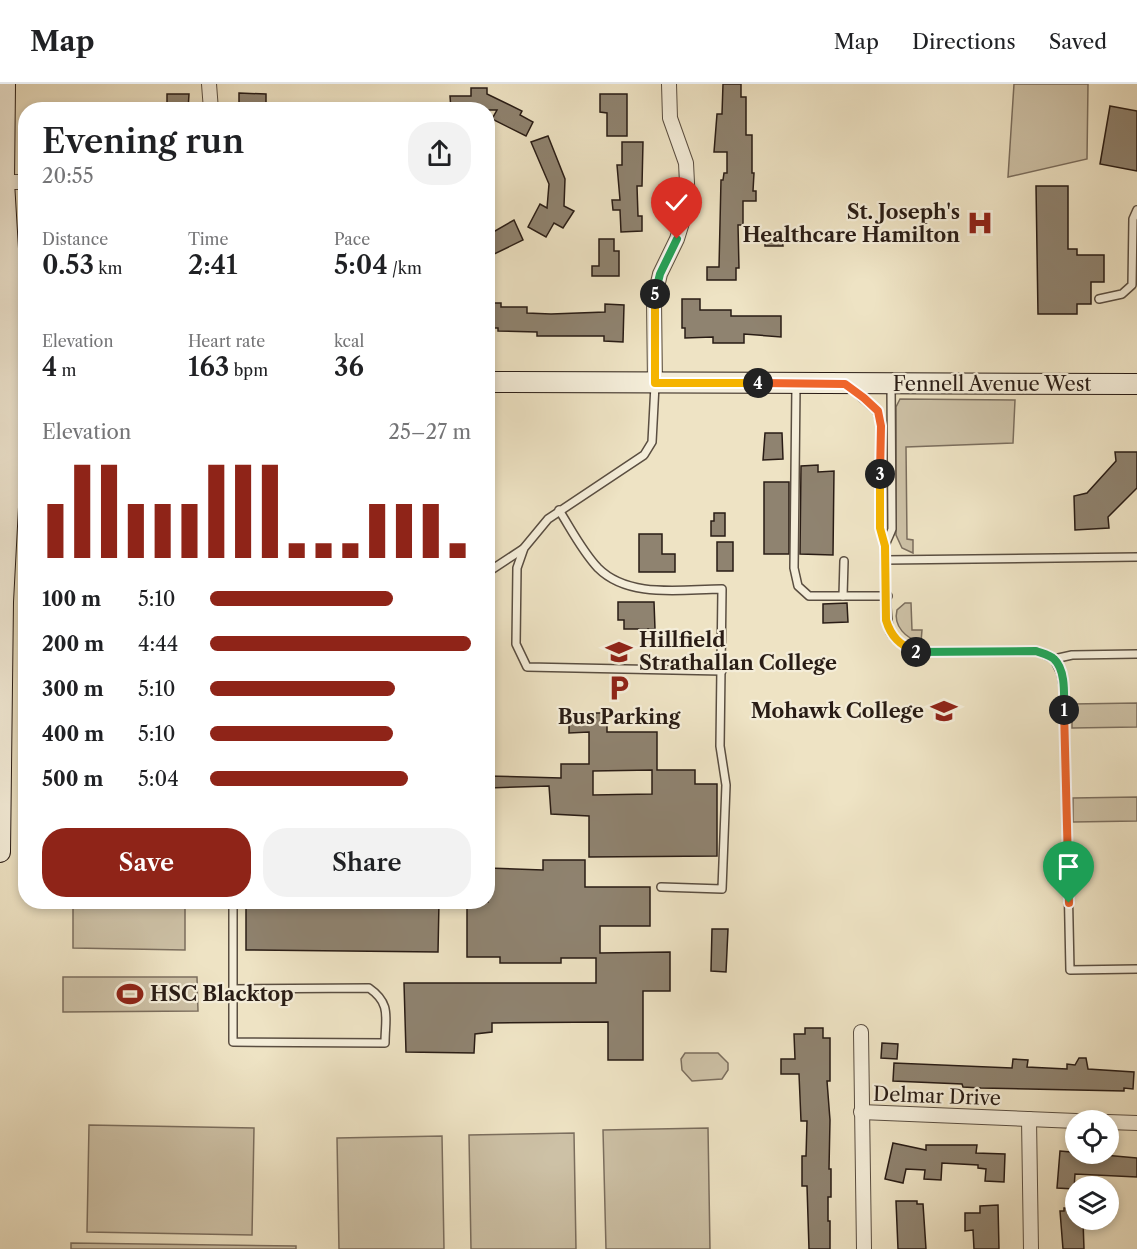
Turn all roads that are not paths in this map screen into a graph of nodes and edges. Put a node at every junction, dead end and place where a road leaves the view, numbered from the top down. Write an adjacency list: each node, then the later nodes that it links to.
1 (5, 84): 5 (main road)
2 (209, 84): 4 (street)
3 (669, 84): 11 (street)
4 (210, 102)
5 (4, 182): 6 (street); 9 (main road)
6 (18, 182)
7 (1137, 210): 8 (lane)
8 (1099, 299)
9 (16, 378): 28 (main road)
10 (495, 382): 11 (main road, Fennell Avenue West)
11 (655, 383): 12 (main road, Fennell Avenue West); 16 (lane)
12 (796, 383): 13 (main road, Fennell Avenue West); 23 (lane)
13 (845, 384): 14 (main road, Fennell Avenue West); 17 (lane)
14 (892, 384): 15 (main road, Fennell Avenue West); 17 (lane)
15 (1137, 384)
16 (559, 510): 18 (lane); 27 (lane)
17 (885, 546): 20 (lane)
18 (523, 549): 22 (lane); 27 (lane)
19 (1137, 557): 20 (lane)
20 (885, 560): 24 (lane)
21 (844, 561): 23 (lane)
22 (495, 568)
23 (843, 596): 24 (lane)
24 (888, 596): 26 (lane)
25 (1137, 654): 26 (lane)
26 (1054, 659): 31 (lane)
27 (722, 671): 29 (lane)
28 (0, 852)
29 (661, 887)
30 (233, 909): 32 (lane)
31 (1137, 969)
32 (234, 989): 32 (lane)
33 (861, 1032): 34 (street)
34 (861, 1112): 35 (street, Delmar Drive); 39 (street, Delmar Drive)
35 (1029, 1119): 36 (street, Delmar Drive); 40 (street)
36 (1065, 1121)
37 (1119, 1122): 38 (street)
38 (1137, 1123)
39 (864, 1249)
40 (1031, 1249)

